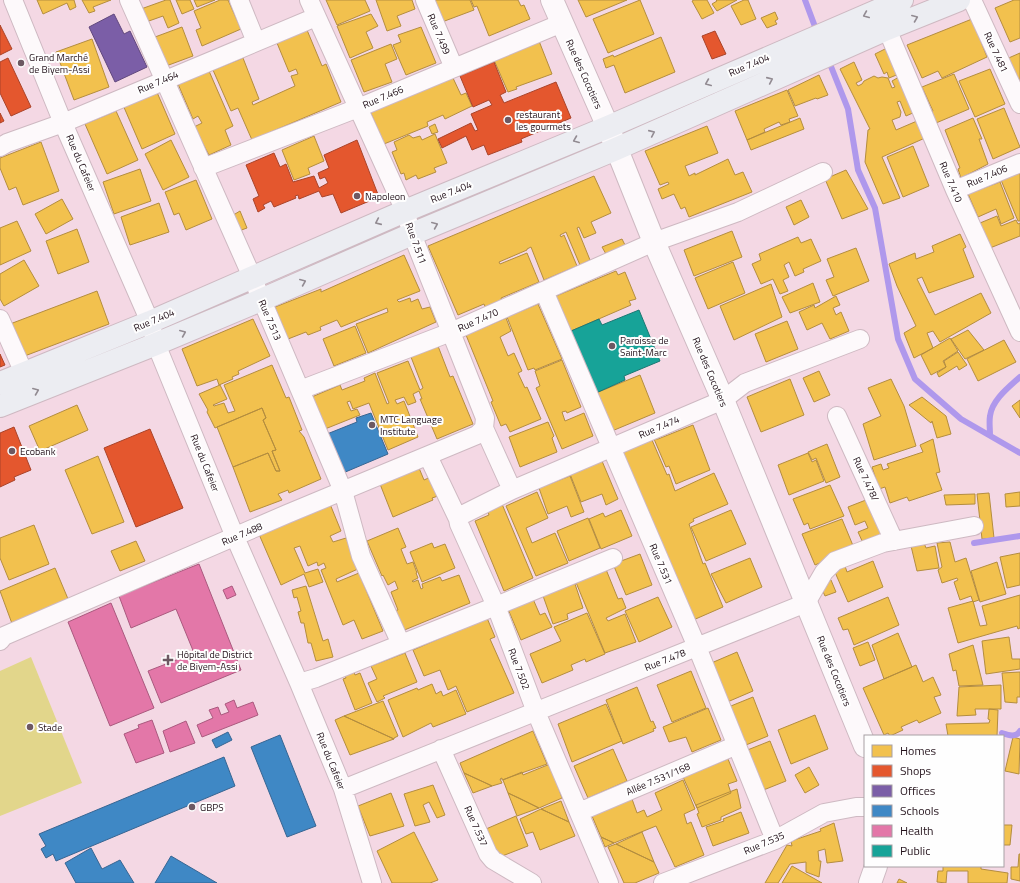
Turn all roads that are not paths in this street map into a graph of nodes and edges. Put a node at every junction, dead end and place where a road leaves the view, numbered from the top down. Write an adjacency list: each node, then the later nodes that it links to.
1 (13, 0): 18 (street, Rue du Cafeier)
2 (129, 0): 15 (street, Rue 7.513)
3 (239, 0): 13 (street)
4 (309, 0): 10 (street, Rue 7.511)
5 (425, 0): 14 (street, Rue 7.499)
6 (552, 0): 11 (street, Rue des Cocotiers)
7 (902, 0): 19 (main road, Rue 7.404, one-way to 19)
8 (959, 0): 12 (main road, one-way to 8)
9 (972, 0): 16 (street, Rue 7.481)
10 (316, 17): 13 (street, Rue 7.464); 17 (street, Rue 7.511)
11 (562, 23): 14 (street, Rue 7.466); 19 (street, Rue des Cocotiers)
12 (887, 29): 21 (main road, one-way to 12); 25 (street, Rue 7.410)
13 (256, 42): 15 (street, Rue 7.464)
14 (454, 68): 17 (street, Rue 7.466)
15 (164, 80): 18 (street, Rue 7.464); 23 (street, Rue 7.513)
16 (1020, 104)
17 (358, 108): 23 (street, Rue 7.466); 26 (street, Rue 7.511)
18 (63, 123): 20 (street, Rue 7.464); 33 (street, Rue du Cafeier)
19 (608, 127): 21 (street, Rue des Cocotiers); 26 (main road, Rue 7.404, one-way to 26)
20 (0, 147)
21 (616, 149): 27 (main road, one-way to 21); 28 (street, Rue des Cocotiers)
22 (1020, 163): 25 (street, Rue 7.406)
23 (203, 168): 29 (street, Rue 7.513)
24 (823, 172): 28 (street, Rue 7.470)
25 (955, 190): 35 (street, Rue 7.410)
26 (405, 211): 27 (street, Rue 7.511); 29 (main road, Rue 7.404, one-way to 29)
27 (412, 234): 31 (main road, one-way to 27); 34 (street, Rue 7.511)
28 (654, 242): 30 (street, Rue 7.470); 41 (street, Rue des Cocotiers)
29 (252, 277): 31 (street, Rue 7.513); 33 (main road, Rue 7.404)
30 (544, 291): 34 (street, Rue 7.470); 45 (street, Rue 7.531)
31 (261, 300): 37 (main road, one-way to 31); 40 (street, Rue 7.513)
32 (0, 319): 38 (street)
33 (150, 322): 37 (street, Rue du Cafeier); 38 (main road, Rue 7.404)
34 (451, 332): 40 (street, Rue 7.470); 44 (street, Rue 7.511)
35 (1020, 332)
36 (860, 338): 41 (street, Rue 7.474)
37 (156, 344): 42 (main road, one-way to 37); 51 (street, Rue du Cafeier)
38 (24, 373): 39 (main road, Rue 7.404)
39 (0, 382)
40 (300, 390): 48 (street, Rue 7.513)
41 (723, 400): 45 (street, Rue 7.474); 54 (street, Rue des Cocotiers)
42 (0, 406)
43 (837, 416): 52 (street, Rue 7.478/)
44 (484, 428): 46 (street, Rue 7.488); 47 (street, Rue 7.511)
45 (611, 448): 47 (street, Rue 7.474); 58 (street, Rue 7.531)
46 (428, 456): 48 (street, Rue 7.488); 49 (street, Rue 7.502)
47 (512, 490): 49 (street, Rue 7.474)
48 (343, 491): 51 (street, Rue 7.488); 57 (street, Rue 7.513)
49 (458, 519): 55 (street, Rue 7.502)
50 (974, 526): 52 (street)
51 (235, 537): 56 (street, Rue 7.488); 59 (street, Rue du Cafeier)
52 (894, 541): 54 (street)
53 (613, 558): 55 (street)
54 (806, 603): 58 (street, Rue 7.478); 61 (street, Rue des Cocotiers)
55 (496, 606): 57 (street); 60 (street, Rue 7.502)
56 (1, 633)
57 (400, 644): 59 (street)
58 (697, 647): 60 (street, Rue 7.478); 62 (street, Rue 7.531)
59 (299, 683): 64 (street, Rue du Cafeier)
60 (536, 712): 63 (street, Rue 7.478); 66 (street, Rue 7.502)
61 (864, 744)
62 (737, 745): 66 (street, Allée 7.531/168); 67 (street, Rue 7.531)
63 (441, 749): 64 (street, Rue 7.478); 70 (street, Rue 7.537)
64 (343, 789): 69 (street, Rue du Cafeier)
65 (864, 807): 67 (street, Rue 7.535)
66 (579, 812): 71 (street, Rue 7.502)
67 (776, 840): 72 (street, Rue 7.535)
68 (876, 867): 73 (street)
69 (372, 883)
70 (532, 883)
71 (609, 883)
72 (663, 883)
73 (870, 883)

